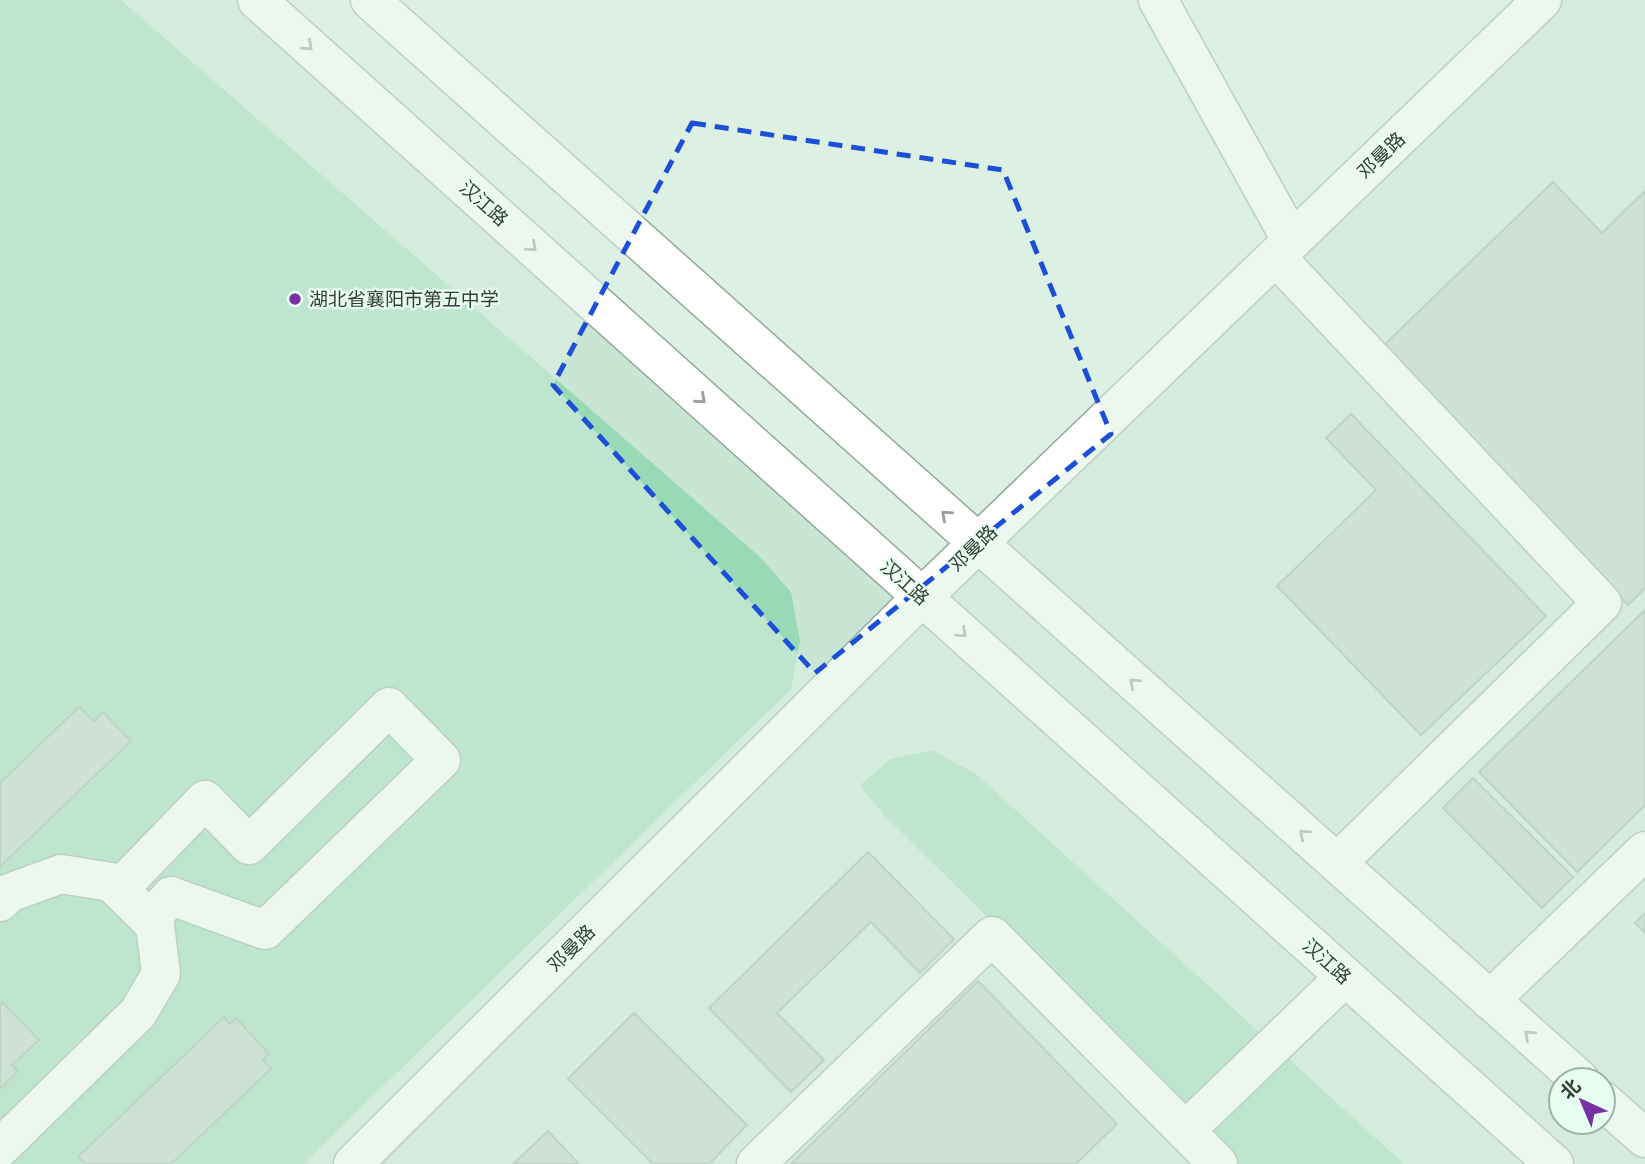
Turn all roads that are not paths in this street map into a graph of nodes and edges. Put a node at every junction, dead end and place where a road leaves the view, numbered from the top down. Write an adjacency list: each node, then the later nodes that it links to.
1 (257, 0): 7 (main road, 汉江路, one-way to 7)
2 (1158, 0): 5 (main road)
3 (1542, 0): 5 (main road, 邓曼路)
4 (379, 4): 6 (main road, one-way to 4)
5 (1284, 249): 6 (main road, 邓曼路); 9 (main road)
6 (978, 543): 7 (main road, 邓曼路); 9 (main road, one-way to 6)
7 (922, 597): 13 (main road, 汉江路, one-way to 13); 20 (main road, 邓曼路)
8 (1645, 851): 14 (main road)
9 (1337, 863): 14 (main road)
10 (119, 889): 11 (main road); 12 (main road); 12 (main road)
11 (0, 902)
12 (149, 920): 19 (main road)
13 (1345, 977): 17 (main road); 23 (main road, 汉江路)
14 (1490, 1000): 15 (main road, one-way to 14)
15 (1564, 1066)
16 (1617, 1113): 18 (main road)
17 (1185, 1131): 21 (main road); 22 (main road)
18 (1645, 1138)
19 (0, 1148)
20 (353, 1164)
21 (756, 1164)
22 (1218, 1164)
23 (1554, 1164)

